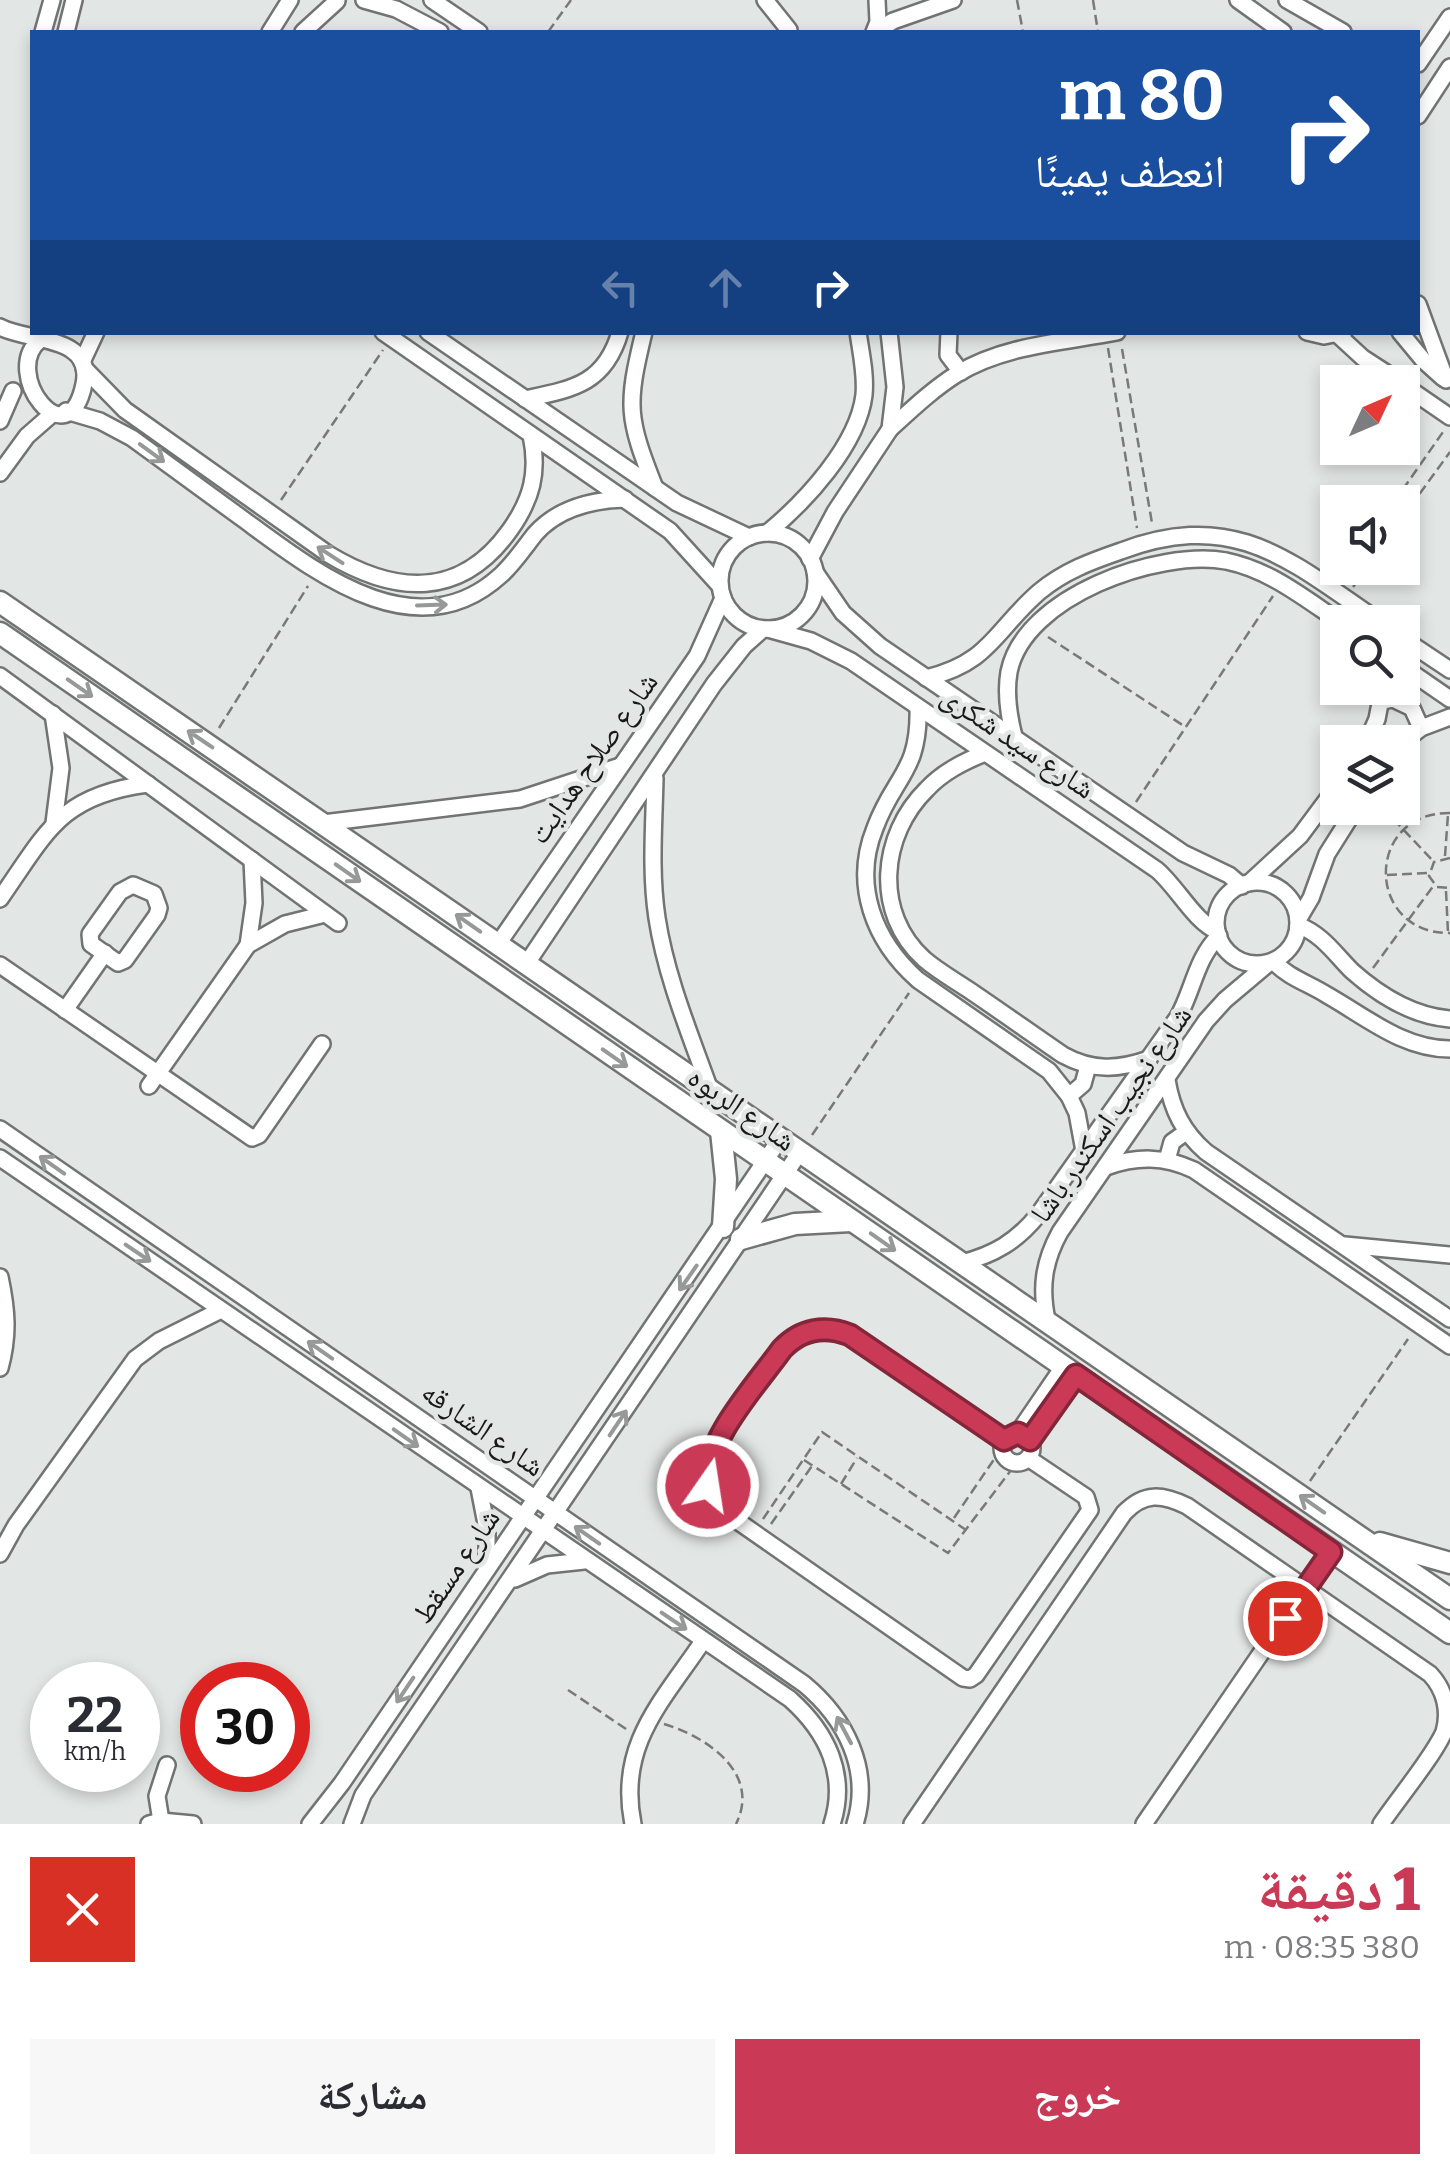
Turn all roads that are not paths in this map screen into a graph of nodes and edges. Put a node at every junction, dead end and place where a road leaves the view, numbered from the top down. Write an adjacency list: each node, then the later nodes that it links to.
1 (52, 0): 15 (street)
2 (74, 0): 16 (street)
3 (290, 0): 17 (street)
4 (335, 0): 5 (street); 18 (street)
5 (350, 0)
6 (364, 0): 19 (street)
7 (432, 0): 20 (street)
8 (765, 0): 21 (street)
9 (787, 0): 22 (street)
10 (877, 0): 23 (street)
11 (953, 0): 24 (street)
12 (1238, 0): 25 (street)
13 (1287, 0): 26 (street)
14 (1450, 17): 27 (street)
15 (44, 30)
16 (66, 30)
17 (271, 30)
18 (304, 30)
19 (436, 30)
20 (477, 30)
21 (789, 30)
22 (790, 30)
23 (876, 30)
24 (878, 30)
25 (1280, 30)
26 (1339, 30)
27 (1426, 42)
28 (1450, 67): 29 (street)
29 (1420, 113)
30 (1420, 309): 50 (street)
31 (0, 327): 32 (street)
32 (30, 334)
33 (95, 335): 47 (street)
34 (432, 335): 53 (street)
35 (619, 335): 45 (street)
36 (643, 335): 46 (street)
37 (858, 335): 64 (street)
38 (889, 335): 57 (street)
39 (949, 335): 49 (street)
40 (1106, 335): 49 (street)
41 (1342, 335): 48 (street)
42 (1402, 335): 50 (street)
43 (387, 336): 58 (street)
44 (48, 338): 47 (street); 51 (street)
45 (614, 354): 46 (street); 53 (street)
46 (636, 360): 60 (street)
47 (83, 365): 54 (street); 62 (street, one-way to 47)
48 (1373, 365)
49 (961, 372): 57 (street)
50 (1448, 382)
51 (12, 391): 54 (street); 56 (street)
52 (1420, 397): 55 (street)
53 (525, 399): 60 (street)
54 (58, 413): 59 (street); 63 (street, one-way to 63)
55 (1450, 420)
56 (0, 422)
57 (890, 429): 66 (street)
58 (531, 435): 61 (street); 62 (street)
59 (0, 473)
60 (655, 488): 65 (street)
61 (624, 499): 63 (street); 67 (street)
62 (528, 501): 63 (street)
63 (552, 519)
64 (768, 533): 65 (street); 66 (street)
65 (749, 537): 67 (street)
66 (813, 566): 72 (street); 79 (street, شارع سيد شكرى)
67 (722, 592): 72 (street); 90 (street, شارع صلاح هدايت)
68 (0, 602): 71 (street, شارع الربوه)
69 (1355, 605): 75 (street)
70 (1320, 608): 76 (street)
71 (29, 622): 73 (street); 89 (street, شارع الربوه, one-way to 71)
72 (766, 629): 83 (street, شارع سيد شكرى); 92 (street, شارع صلاح هدايت)
73 (7, 638): 94 (street, شارع الربوه, one-way to 94)
74 (1420, 650): 77 (street)
75 (985, 652): 76 (street); 79 (street)
76 (1010, 668): 87 (street)
77 (1450, 670)
78 (0, 676): 84 (street)
79 (926, 678): 87 (street, شارع سيد شكرى)
80 (1420, 678): 81 (street)
81 (1450, 698)
82 (1405, 705): 86 (street)
83 (918, 707): 88 (street, شارع سيد شكرى); 91 (street)
84 (53, 714): 93 (street); 97 (street)
85 (1450, 717): 86 (street)
86 (1421, 728)
87 (1015, 740): 101 (street, شارع سيد شكرى)
88 (985, 753): 95 (street); 104 (street, شارع سيد شكرى)
89 (239, 765): 94 (street); 98 (street, شارع الربوه)
90 (620, 766): 98 (street); 105 (street, شارع صلاح هدايت)
91 (906, 776): 95 (street); 120 (street)
92 (655, 777): 109 (street, شارع صلاح هدايت); 119 (street)
93 (148, 784): 97 (street); 100 (street)
94 (224, 788): 121 (street, شارع الربوه, one-way to 121)
95 (925, 790): 116 (street)
96 (1320, 809): 101 (street)
97 (54, 822): 102 (street)
98 (323, 823): 105 (street, شارع الربوه, one-way to 98)
99 (1345, 825): 103 (street)
100 (252, 860): 106 (street); 106 (street)
101 (1245, 884): 103 (street); 104 (street)
102 (0, 900)
103 (1298, 923): 108 (street); 112 (street)
104 (1218, 934): 108 (street); 115 (street, شارع نجيب اسكندر باشا)
105 (498, 944): 109 (street, شارع الربوه)
106 (248, 945): 117 (street)
107 (104, 953): 107 (street); 111 (street)
108 (1271, 962): 114 (street); 118 (street, شارع نجيب اسكندر باشا)
109 (527, 963): 119 (street, شارع الربوه)
110 (0, 965): 111 (street)
111 (66, 1010): 117 (street)
112 (1450, 1019)
113 (322, 1044): 117 (street)
114 (1450, 1049)
115 (1149, 1059): 116 (street); 125 (street, شارع نجيب اسكندر باشا)
116 (1088, 1066): 120 (street)
117 (154, 1080)
118 (1167, 1080): 122 (street); 130 (street, شارع نجيب اسكندر باشا)
119 (710, 1090): 124 (street, شارع الربوه)
120 (1069, 1096): 125 (street)
121 (721, 1131): 129 (street, شارع الربوه); 134 (street)
122 (1186, 1132): 128 (street); 136 (street)
123 (2, 1136): 149 (street, شارع الشارقه, one-way to 123)
124 (780, 1138): 126 (street, شارع الربوه); 129 (street, شارع مسقط)
125 (1084, 1151): 133 (street, شارع نجيب اسكندر باشا)
126 (800, 1152): 131 (street, شارع مسقط); 138 (street, شارع الربوه)
127 (0, 1158): 140 (street, شارع الشارقه, one-way to 140)
128 (1168, 1160): 130 (street); 143 (street)
129 (766, 1162): 131 (street, شارع الربوه); 134 (street, شارع مسقط)
130 (1106, 1167): 135 (street, شارع نجيب اسكندر باشا)
131 (785, 1175): 132 (street, شارع الربوه); 134 (street, شارع مسقط)
132 (852, 1221): 134 (street); 145 (street, شارع الربوه, one-way to 145)
133 (1028, 1227): 135 (street); 138 (street, شارع نجيب اسكندر باشا)
134 (732, 1233): 149 (street, شارع مسقط, one-way to 149); 150 (street, شارع مسقط, one-way to 134)
135 (1053, 1245): 142 (street, شارع نجيب اسكندر باشا)
136 (1341, 1245): 137 (street); 141 (street)
137 (1450, 1255)
138 (961, 1262): 142 (street, شارع الربوه)
139 (0, 1277): 144 (street)
140 (222, 1310): 148 (street, شارع الشارقه, one-way to 148); 155 (street)
141 (1450, 1319)
142 (1047, 1320): 153 (street, شارع الربوه, one-way to 142)
143 (1450, 1346)
144 (0, 1368)
145 (1069, 1371): 146 (street); 154 (street, شارع الربوه)
146 (1013, 1440): 147 (street); 147 (street); 147 (street)
147 (1022, 1461)
148 (479, 1488): 151 (street, شارع الشارقه); 158 (street)
149 (536, 1499): 150 (street, شارع الشارقه); 151 (street, شارع مسقط)
150 (557, 1514): 152 (street, شارع مسقط); 171 (street, شارع الشارقه, one-way to 150)
151 (522, 1518): 152 (street, شارع الشارقه); 158 (street, شارع مسقط)
152 (544, 1534): 156 (street, شارع الشارقه); 159 (street, شارع مسقط)
153 (1359, 1537): 157 (street); 161 (street, شارع الربوه)
154 (1331, 1552): 160 (street); 162 (street, شارع الربوه)
155 (0, 1554)
156 (585, 1562): 159 (street); 163 (street, شارع الشارقه, one-way to 163)
157 (1450, 1562)
158 (487, 1570): 167 (street, شارع مسقط, one-way to 167)
159 (512, 1581): 168 (street, شارع مسقط)
160 (1306, 1589): 172 (street); 173 (street); 174 (street)
161 (1450, 1599)
162 (1450, 1634)
163 (703, 1641): 169 (street); 170 (street, شارع الشارقه)
164 (167, 1765): 165 (street)
165 (155, 1822): 166 (street)
166 (193, 1824)
167 (310, 1824)
168 (352, 1824)
169 (632, 1824)
170 (832, 1824)
171 (855, 1824)
172 (912, 1824)
173 (1144, 1824)
174 (1381, 1824)

